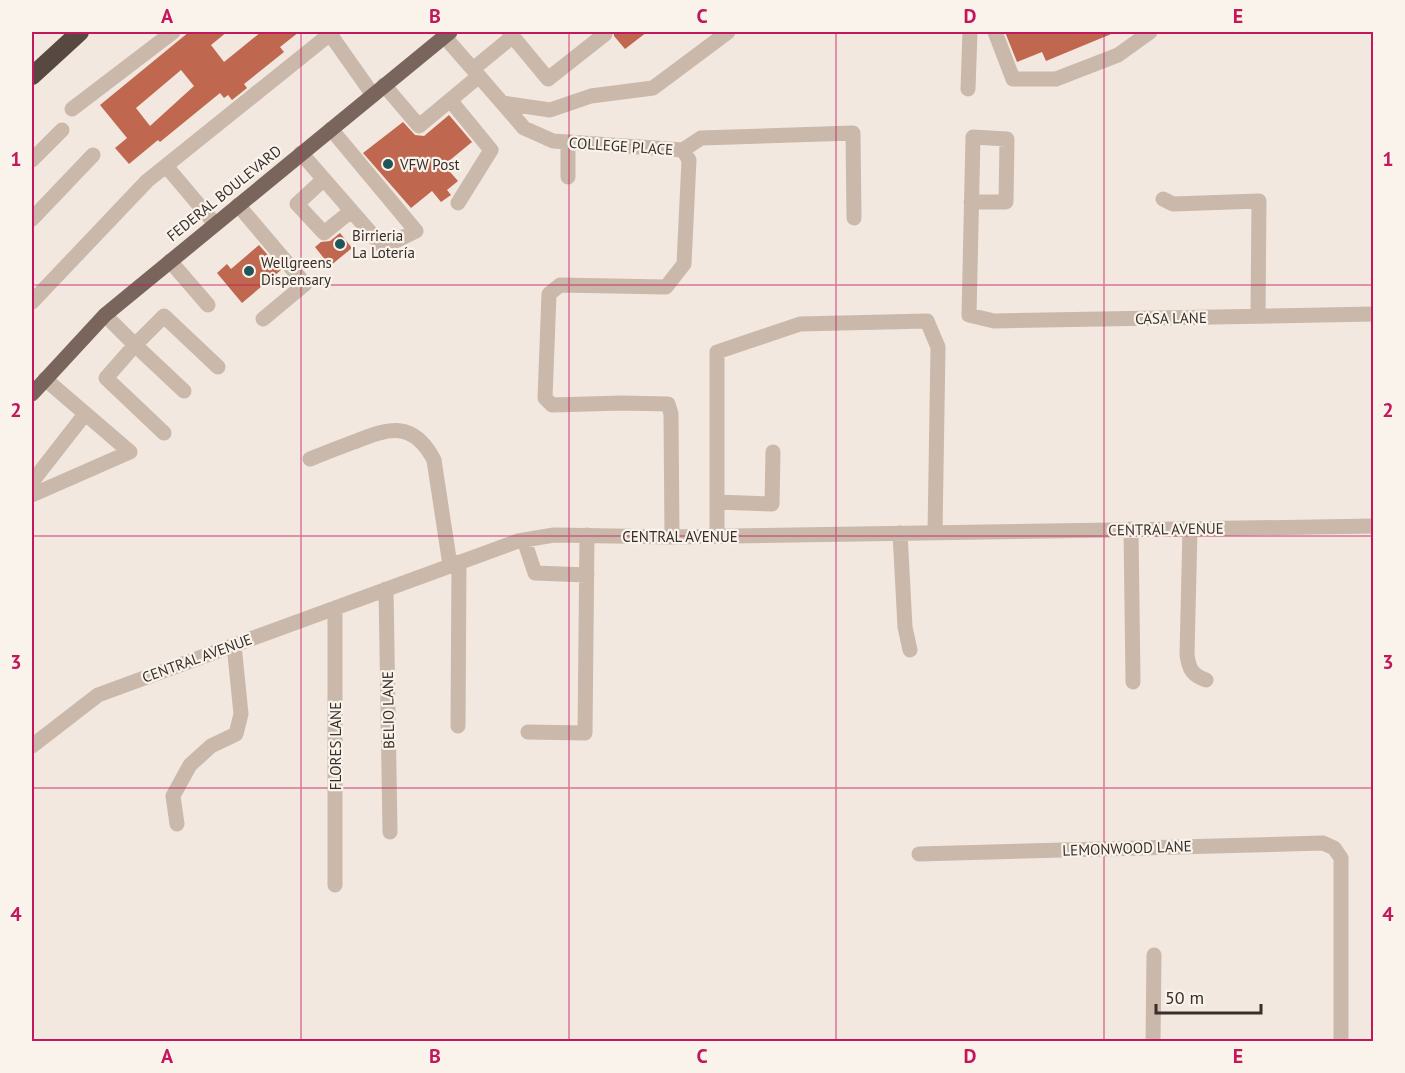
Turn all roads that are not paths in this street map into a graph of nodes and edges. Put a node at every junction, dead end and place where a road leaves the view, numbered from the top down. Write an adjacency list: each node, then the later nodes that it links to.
1 (80, 32): 12 (highway)
2 (173, 32): 17 (street)
3 (603, 32): 10 (street)
4 (728, 32): 16 (street)
5 (970, 32): 13 (street)
6 (995, 32): 7 (street)
7 (1150, 32)
8 (332, 33): 14 (street); 25 (street)
9 (444, 33): 11 (street, COLLEGE PLACE); 14 (main road, FEDERAL BOULEVARD)
10 (510, 34): 11 (street)
11 (476, 73): 15 (street); 16 (street, COLLEGE PLACE)
12 (32, 76)
13 (968, 89)
14 (379, 90): 15 (street); 18 (main road, FEDERAL BOULEVARD)
15 (450, 100): 30 (street)
16 (503, 103): 20 (street, COLLEGE PLACE)
17 (72, 109)
18 (331, 129): 22 (main road, FEDERAL BOULEVARD); 32 (street)
19 (62, 130): 24 (street)
20 (568, 142): 21 (street, COLLEGE PLACE); 26 (street)
21 (683, 150): 33 (street); 62 (street, COLLEGE PLACE)
22 (301, 153): 27 (street); 31 (main road, FEDERAL BOULEVARD)
23 (93, 155): 34 (street)
24 (32, 160)
25 (165, 166): 35 (street); 37 (street)
26 (568, 177)
27 (324, 179): 32 (street); 32 (street)
28 (1163, 199): 41 (street)
29 (971, 202): 29 (street); 41 (street, CASA LANE)
30 (458, 203)
31 (238, 205): 35 (main road, FEDERAL BOULEVARD); 42 (street)
32 (351, 211)
33 (854, 218)
34 (32, 219)
35 (215, 224): 36 (main road, FEDERAL BOULEVARD)
36 (170, 261): 38 (street); 40 (main road, FEDERAL BOULEVARD)
37 (32, 302)
38 (207, 305)
39 (1374, 314): 41 (street, CASA LANE)
40 (105, 315): 43 (street); 45 (main road, FEDERAL BOULEVARD)
41 (1258, 316)
42 (263, 319)
43 (135, 345): 44 (street); 46 (street); 49 (street)
44 (218, 367)
45 (45, 379): 47 (main road, FEDERAL BOULEVARD); 48 (street)
46 (184, 391)
47 (32, 394)
48 (85, 414): 52 (street); 53 (street)
49 (164, 433)
50 (773, 452): 54 (street)
51 (310, 459): 64 (street)
52 (32, 482)
53 (32, 495)
54 (717, 502): 58 (street); 61 (street)
55 (1374, 526): 56 (street, CENTRAL AVENUE)
56 (1190, 529): 57 (street, CENTRAL AVENUE); 70 (street)
57 (1131, 530): 58 (street, CENTRAL AVENUE); 71 (street)
58 (934, 532): 59 (street, CENTRAL AVENUE)
59 (900, 533): 61 (street, CENTRAL AVENUE); 69 (street)
60 (587, 535): 62 (street, CENTRAL AVENUE); 63 (street, CENTRAL AVENUE); 65 (street)
61 (717, 536): 62 (street, CENTRAL AVENUE)
62 (672, 537)
63 (524, 540): 64 (street, CENTRAL AVENUE); 65 (street)
64 (455, 564): 66 (street, CENTRAL AVENUE); 72 (street)
65 (587, 574): 73 (street)
66 (386, 590): 67 (street, CENTRAL AVENUE); 76 (street, BELIO LANE)
67 (335, 608): 68 (street, CENTRAL AVENUE); 78 (street, FLORES LANE)
68 (234, 645): 74 (street, CENTRAL AVENUE); 75 (street)
69 (909, 650)
70 (1206, 680)
71 (1133, 682)
72 (458, 726)
73 (528, 732)
74 (32, 746)
75 (177, 824)
76 (390, 832)
77 (919, 854): 81 (street, LEMONWOOD LANE)
78 (335, 885)
79 (1154, 955): 80 (street)
80 (1153, 1041)
81 (1341, 1041)

